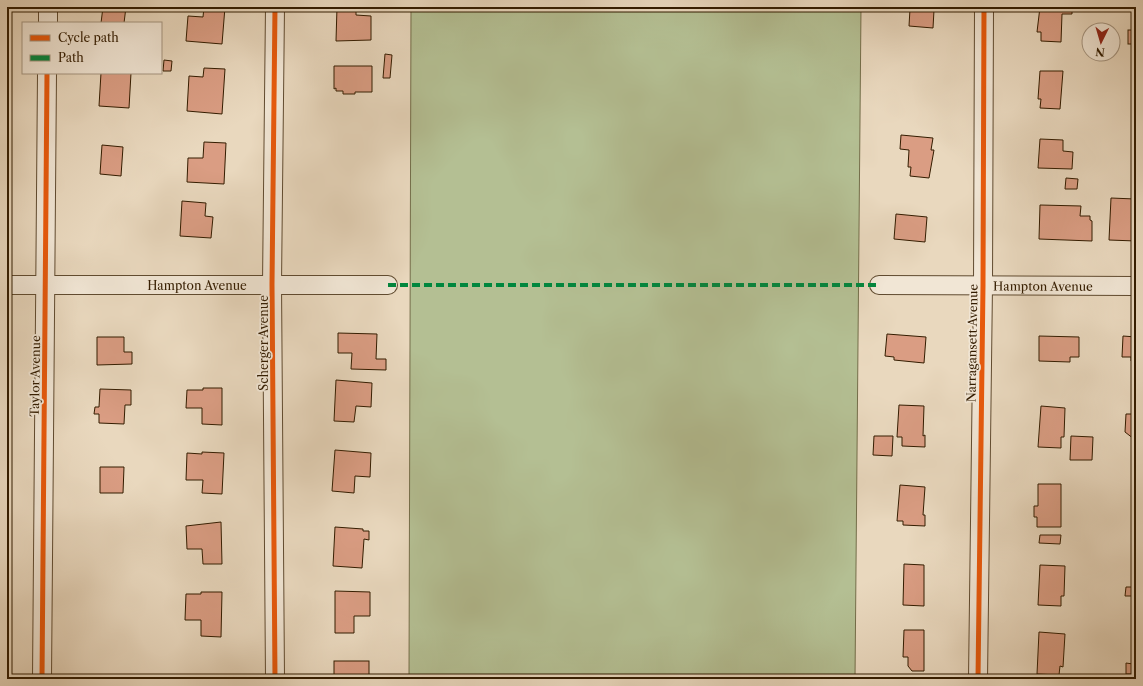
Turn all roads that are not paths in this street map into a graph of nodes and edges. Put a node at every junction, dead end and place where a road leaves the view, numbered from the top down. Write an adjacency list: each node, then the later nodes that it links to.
1 (48, 7): 4 (street)
2 (275, 7): 6 (street, Scherger Avenue)
3 (984, 7): 11 (street, Narragansett Avenue)
4 (48, 22)
5 (47, 74): 8 (street, Taylor Avenue)
6 (272, 284): 8 (street, Hampton Avenue); 9 (street, Hampton Avenue); 14 (street, Scherger Avenue)
7 (7, 285): 8 (street, Hampton Avenue)
8 (47, 285): 13 (street, Taylor Avenue)
9 (388, 285)
10 (879, 285): 11 (street, Hampton Avenue)
11 (983, 286): 12 (street, Hampton Avenue); 15 (street, Narragansett Avenue)
12 (1136, 286)
13 (42, 679)
14 (275, 679)
15 (978, 679)

